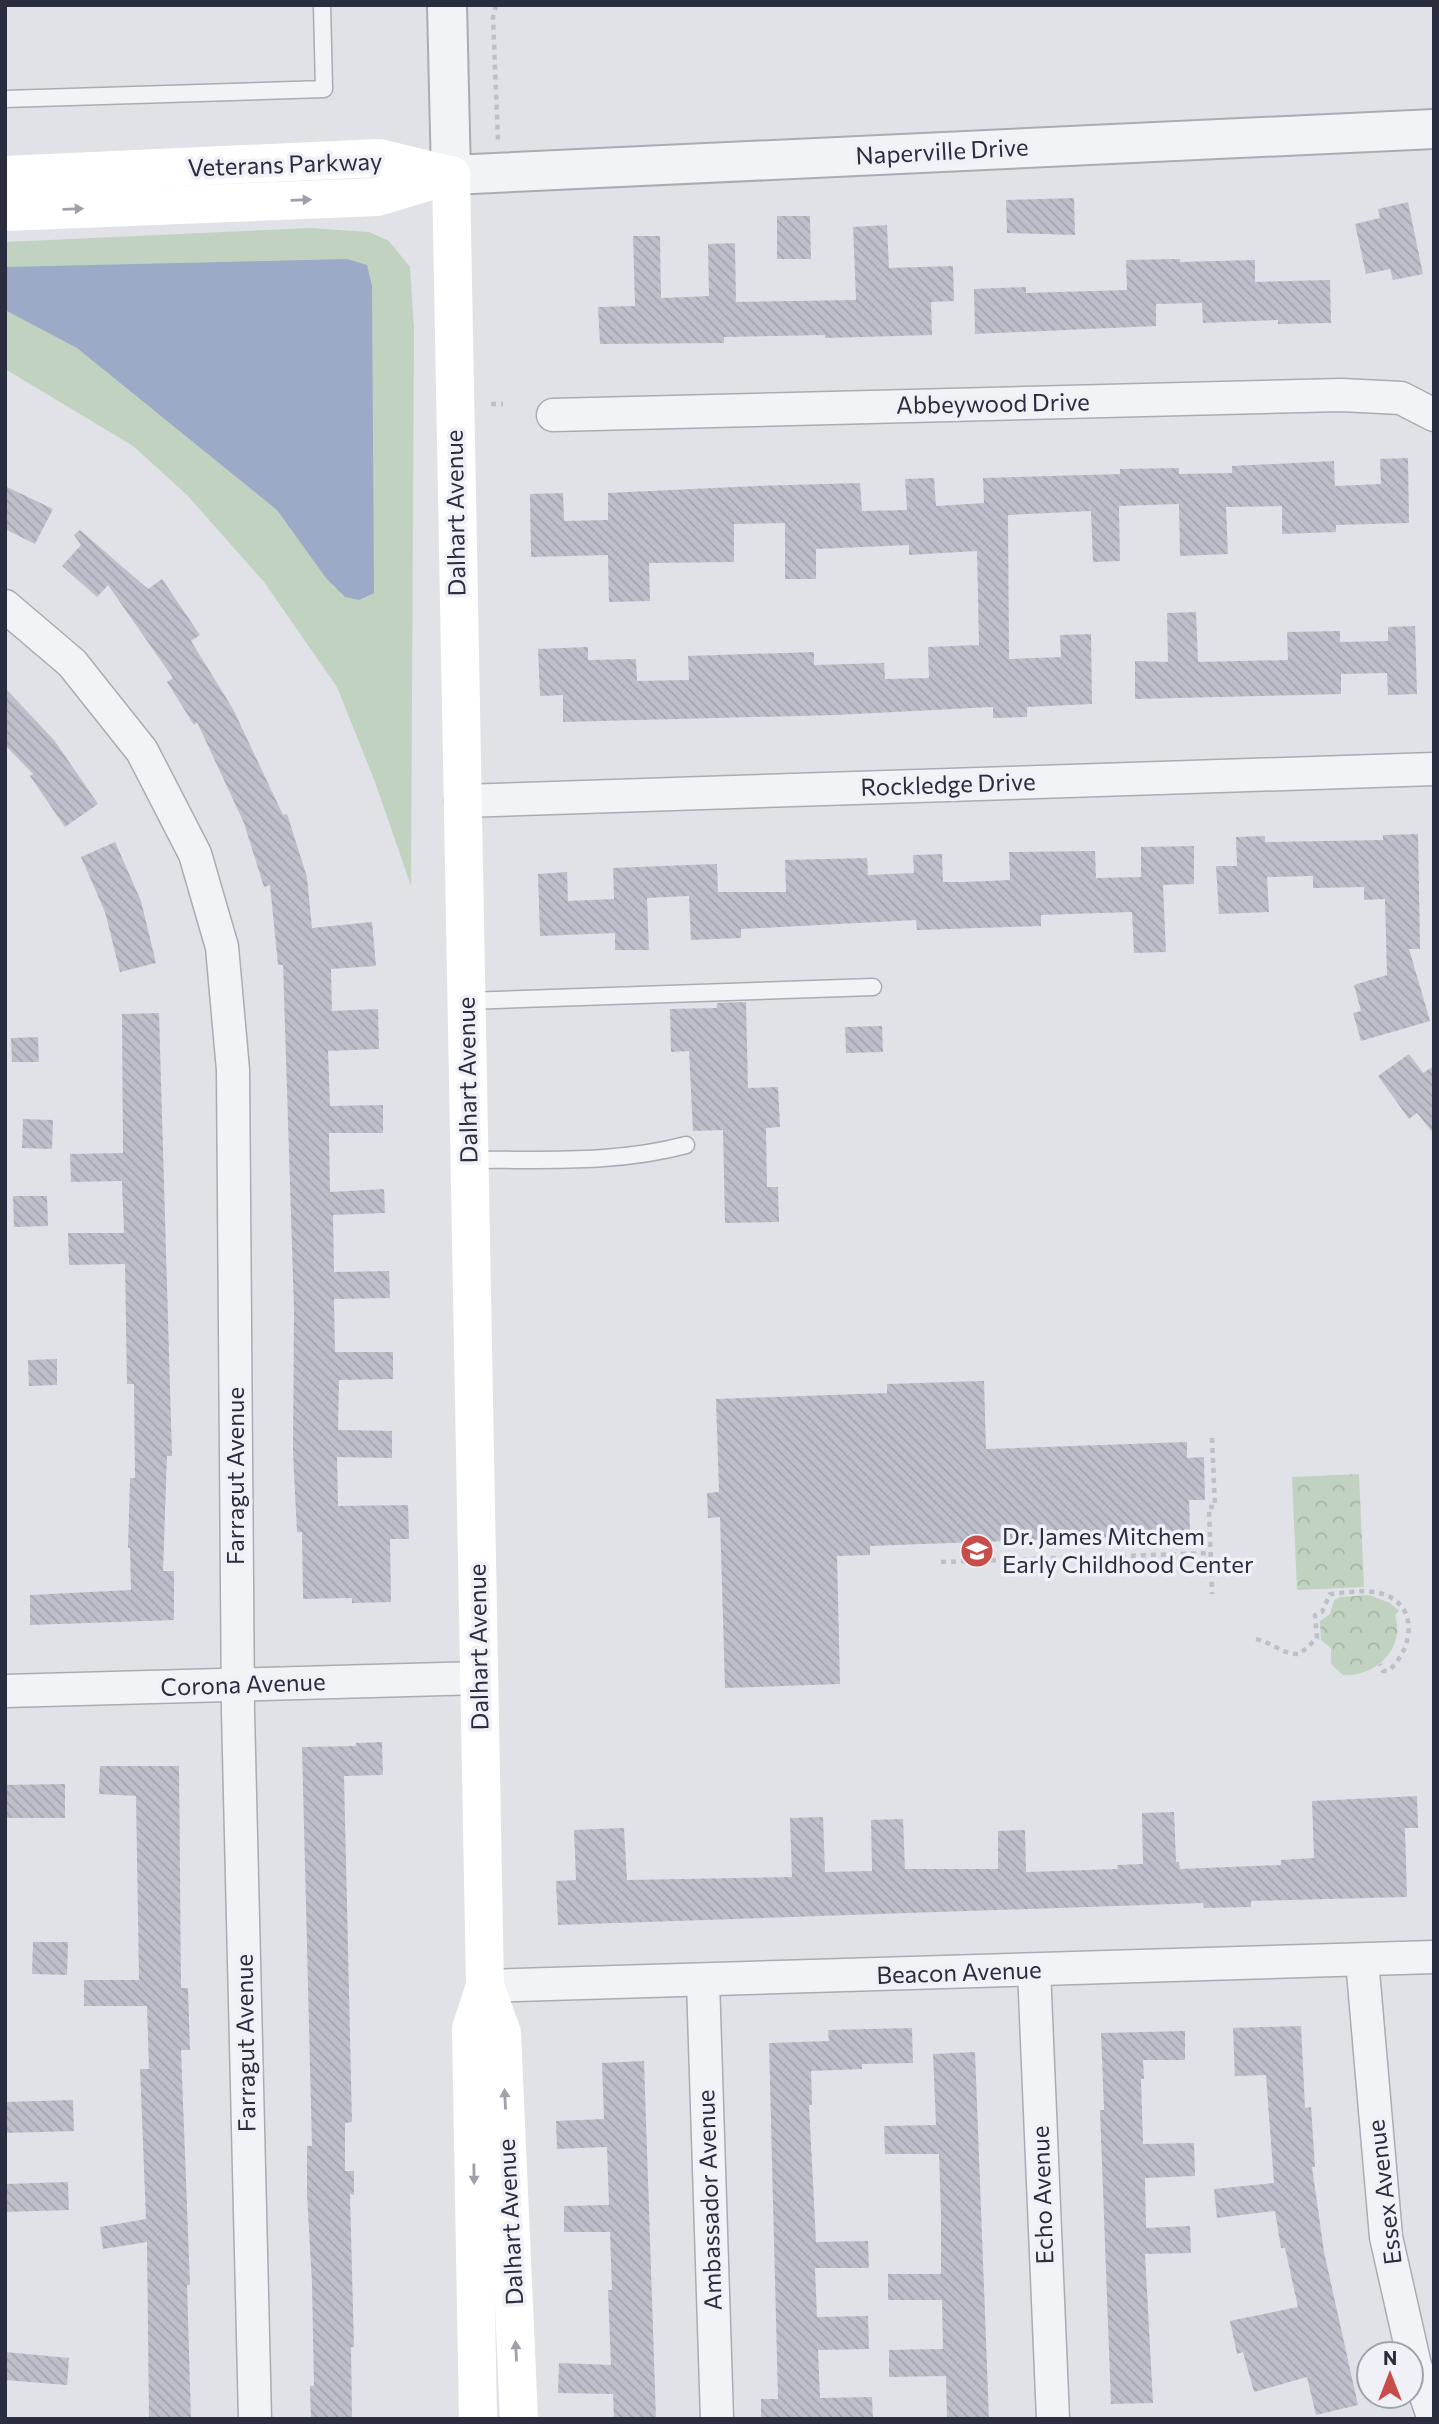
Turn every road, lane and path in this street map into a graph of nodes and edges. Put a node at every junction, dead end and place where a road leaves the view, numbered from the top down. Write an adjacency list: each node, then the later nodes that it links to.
1 (322, 5): 4 (lane)
2 (447, 5): 8 (street)
3 (496, 5): 6 (path)
4 (5, 99)
5 (1434, 129): 6 (street, Naperville Drive)
6 (499, 173): 8 (street, Naperville Drive)
7 (5, 175): 8 (main road, Veterans Parkway)
8 (451, 175): 9 (main road, Veterans Parkway, one-way to 8); 16 (main road, Dalhart Avenue)
9 (5, 212)
10 (491, 404): 11 (path)
11 (503, 404)
12 (1432, 411): 13 (street, Abbeywood Drive)
13 (553, 415)
14 (5, 606): 28 (street, Farragut Avenue)
15 (1434, 769): 16 (street, Rockledge Drive)
16 (461, 801): 18 (main road, Dalhart Avenue)
17 (873, 986): 18 (lane)
18 (466, 1001): 20 (main road, Dalhart Avenue)
19 (687, 1145): 20 (lane)
20 (471, 1160): 27 (main road, Dalhart Avenue)
21 (1212, 1438): 22 (path)
22 (1211, 1553): 23 (path); 24 (path)
23 (942, 1562)
24 (1212, 1594)
25 (1256, 1639): 26 (path)
26 (1380, 1664)
27 (480, 1678): 28 (street, Corona Avenue); 34 (main road, Dalhart Avenue)
28 (238, 1686): 29 (street, Corona Avenue); 35 (street, Farragut Avenue)
29 (5, 1691)
30 (1434, 1957): 31 (street, Beacon Avenue)
31 (1362, 1959): 32 (street, Beacon Avenue); 40 (street, Essex Avenue)
32 (1034, 1970): 33 (street, Beacon Avenue); 39 (street, Echo Avenue)
33 (703, 1981): 34 (street, Beacon Avenue); 38 (street, Ambassador Avenue)
34 (485, 1986): 36 (main road, Dalhart Avenue, one-way to 36); 37 (main road, Dalhart Avenue, one-way to 34)
35 (255, 2419)
36 (478, 2419)
37 (519, 2419)
38 (717, 2419)
39 (1053, 2419)
40 (1434, 2419)

